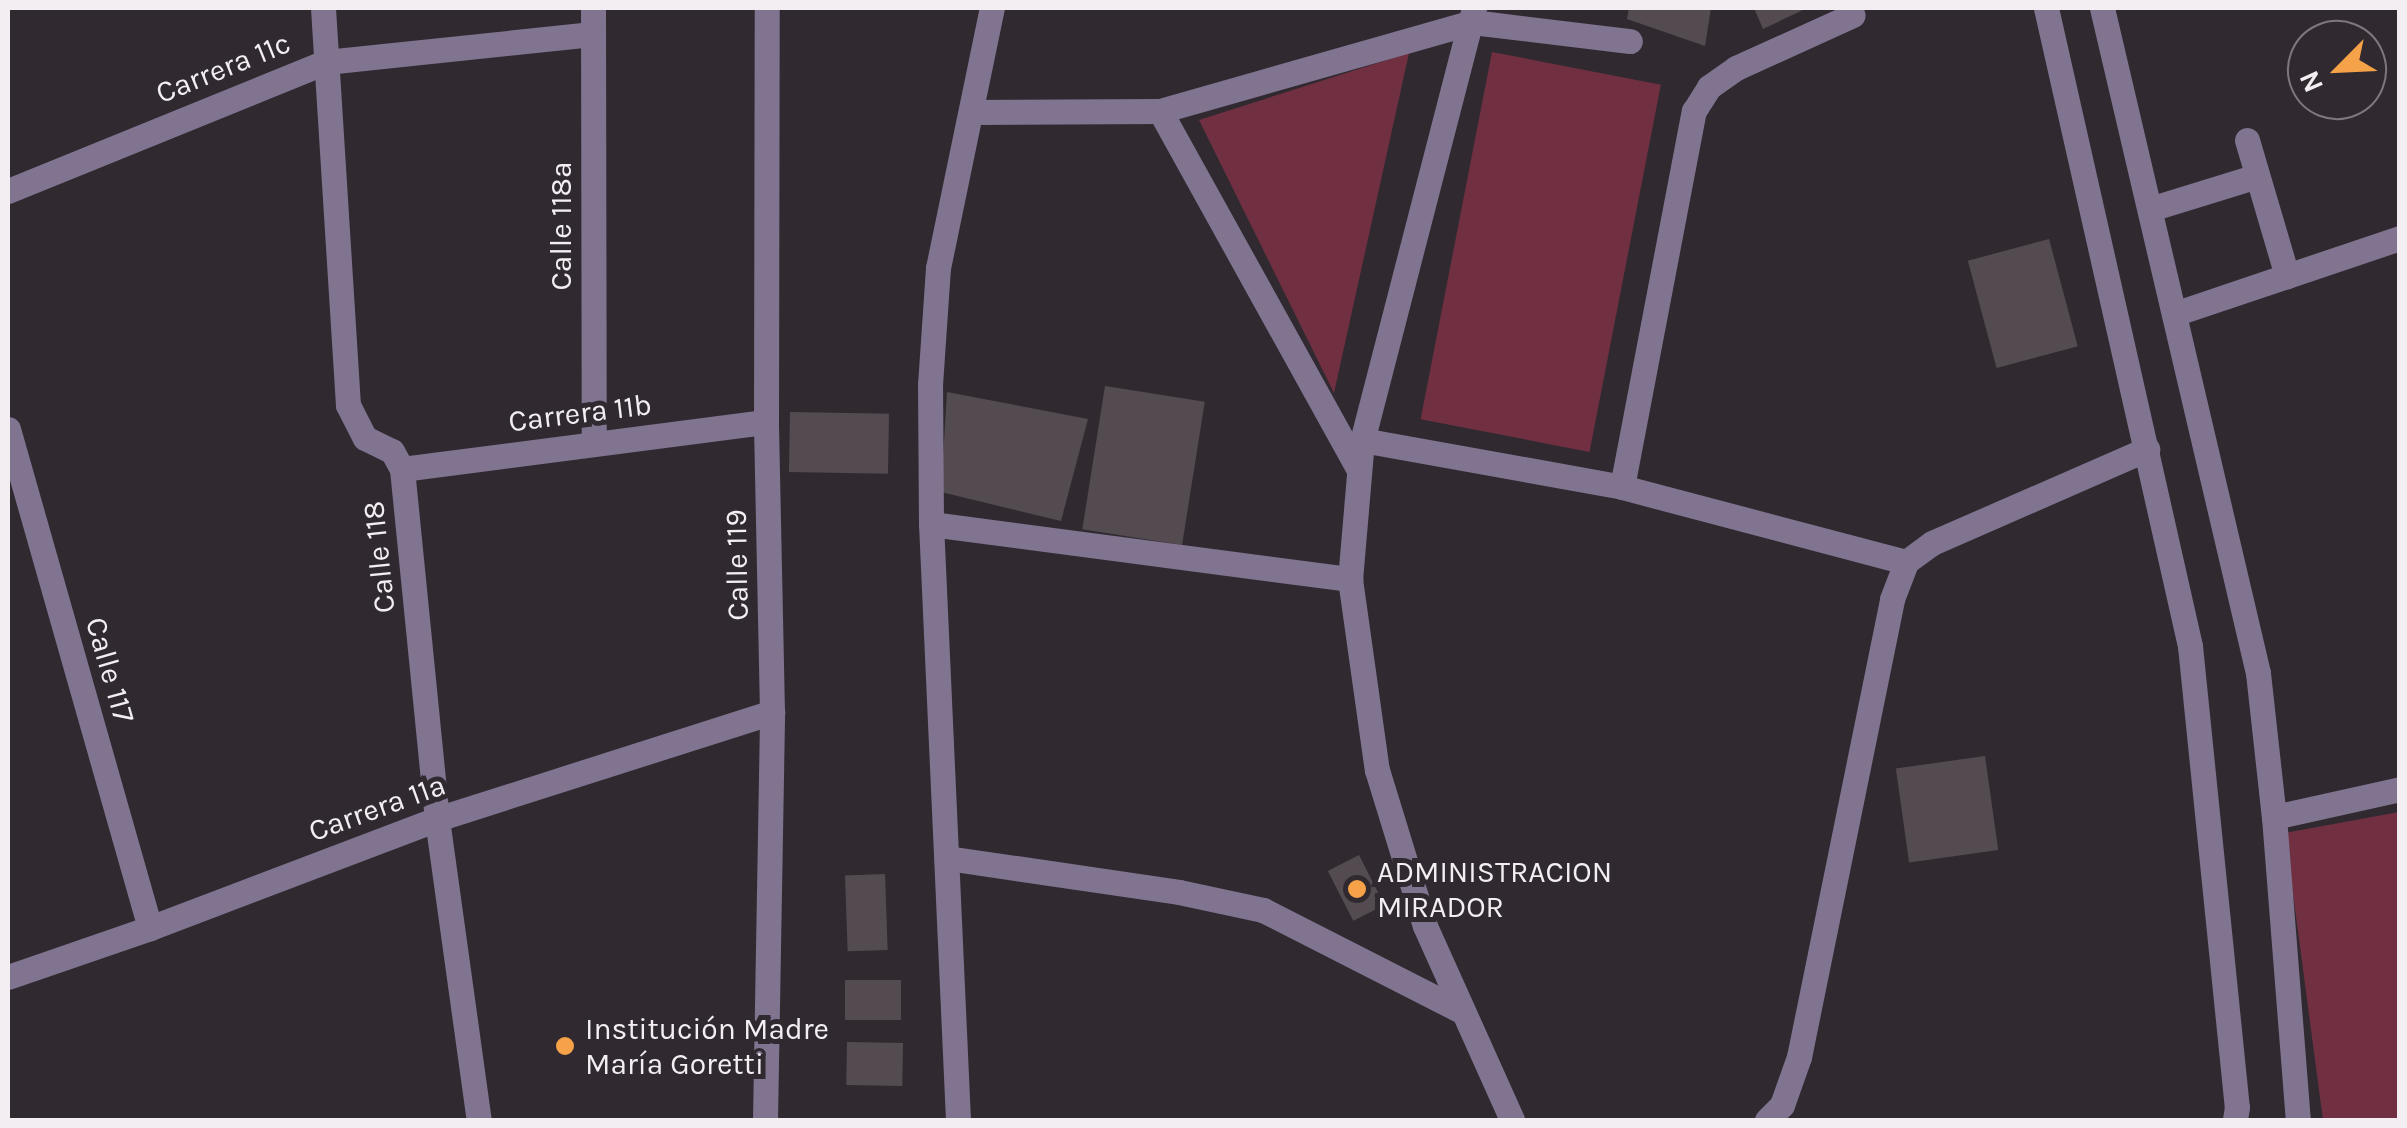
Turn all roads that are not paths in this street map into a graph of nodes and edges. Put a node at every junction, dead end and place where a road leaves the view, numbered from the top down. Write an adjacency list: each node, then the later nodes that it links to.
1 (323, 8): 11 (street, Calle 118)
2 (592, 8): 9 (street, Calle 118a)
3 (767, 8): 21 (street, Calle 119)
4 (992, 8): 13 (street)
5 (2046, 8): 25 (street)
6 (2102, 8): 17 (street)
7 (1473, 15): 10 (street); 12 (street); 23 (street)
8 (1853, 15): 28 (street)
9 (593, 34): 11 (street, Carrera 11c); 24 (street, Calle 118a)
10 (1630, 42)
11 (326, 62): 16 (street, Carrera 11c); 26 (street, Calle 118)
12 (1160, 111): 13 (street); 27 (street)
13 (974, 112): 29 (street)
14 (2248, 140): 15 (street)
15 (2257, 176): 17 (street); 19 (street)
16 (8, 192)
17 (2150, 209): 20 (street)
18 (2400, 238): 19 (street)
19 (2287, 276): 20 (street)
20 (2174, 314): 34 (street)
21 (766, 422): 24 (street, Carrera 11b); 32 (street, Calle 119)
22 (8, 429): 37 (street, Calle 117)
23 (1362, 440): 27 (street); 28 (street)
24 (594, 444): 26 (street, Carrera 11b)
25 (2147, 448): 30 (street); 45 (street)
26 (402, 469): 35 (street, Calle 118)
27 (1358, 470): 31 (street)
28 (1622, 487): 30 (street)
29 (932, 524): 31 (street); 36 (street)
30 (1906, 562): 44 (street)
31 (1350, 579): 39 (street)
32 (772, 712): 35 (street, Carrera 11a); 41 (street, Calle 119)
33 (2400, 789): 34 (street)
34 (2274, 817): 46 (street)
35 (437, 820): 37 (street, Carrera 11a); 40 (street, Calle 118)
36 (947, 858): 39 (street); 42 (street)
37 (150, 928): 38 (street, Carrera 11a)
38 (8, 976)
39 (1458, 1010): 43 (street)
40 (480, 1120)
41 (765, 1120)
42 (958, 1120)
43 (1512, 1120)
44 (1767, 1120)
45 (2234, 1120)
46 (2298, 1120)

